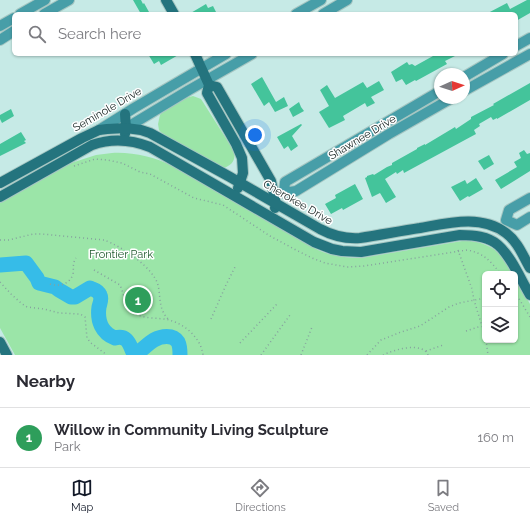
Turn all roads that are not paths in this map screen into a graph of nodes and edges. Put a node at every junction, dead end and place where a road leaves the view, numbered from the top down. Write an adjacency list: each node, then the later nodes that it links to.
1 (45, 0): 6 (street)
2 (69, 0): 7 (street)
3 (166, 0): 8 (main road)
4 (321, 0): 9 (street)
5 (347, 0): 10 (street)
6 (24, 12)
7 (48, 12)
8 (173, 12)
9 (300, 12)
10 (326, 12)
11 (12, 19): 12 (street)
12 (0, 26)
13 (12, 32): 15 (street)
14 (530, 38): 16 (street)
15 (0, 40)
16 (518, 45)
17 (530, 54): 25 (street)
18 (196, 56): 22 (main road)
19 (223, 56): 22 (street, Seminole Drive)
20 (249, 56): 24 (street)
21 (500, 56): 23 (street)
22 (202, 68): 24 (main road); 28 (street, Seminole Drive)
23 (470, 73)
24 (208, 82): 29 (street); 32 (main road); 38 (main road)
25 (470, 88)
26 (434, 95): 34 (street, Shawnee Drive)
27 (442, 104): 34 (street, Shawnee Drive)
28 (125, 114): 29 (main road); 30 (street, Seminole Drive)
29 (126, 128): 30 (main road, Cherokee Drive); 31 (main road); 32 (main road, Cherokee Drive)
30 (99, 130): 33 (main road, Seminole Drive)
31 (124, 140): 35 (main road); 36 (main road)
32 (240, 182): 35 (main road); 38 (main road, Cherokee Drive)
33 (0, 183)
34 (284, 193): 38 (street, Shawnee Drive)
35 (234, 196): 39 (main road)
36 (0, 197)
37 (530, 198): 41 (street)
38 (276, 204): 39 (main road); 42 (main road, Cherokee Drive)
39 (272, 217): 43 (main road)
40 (530, 217): 41 (street)
41 (506, 220): 42 (street)
42 (501, 230): 43 (street); 44 (main road)
43 (491, 240): 45 (main road)
44 (530, 268)
45 (530, 295)
46 (0, 342): 47 (main road)
47 (7, 355)

